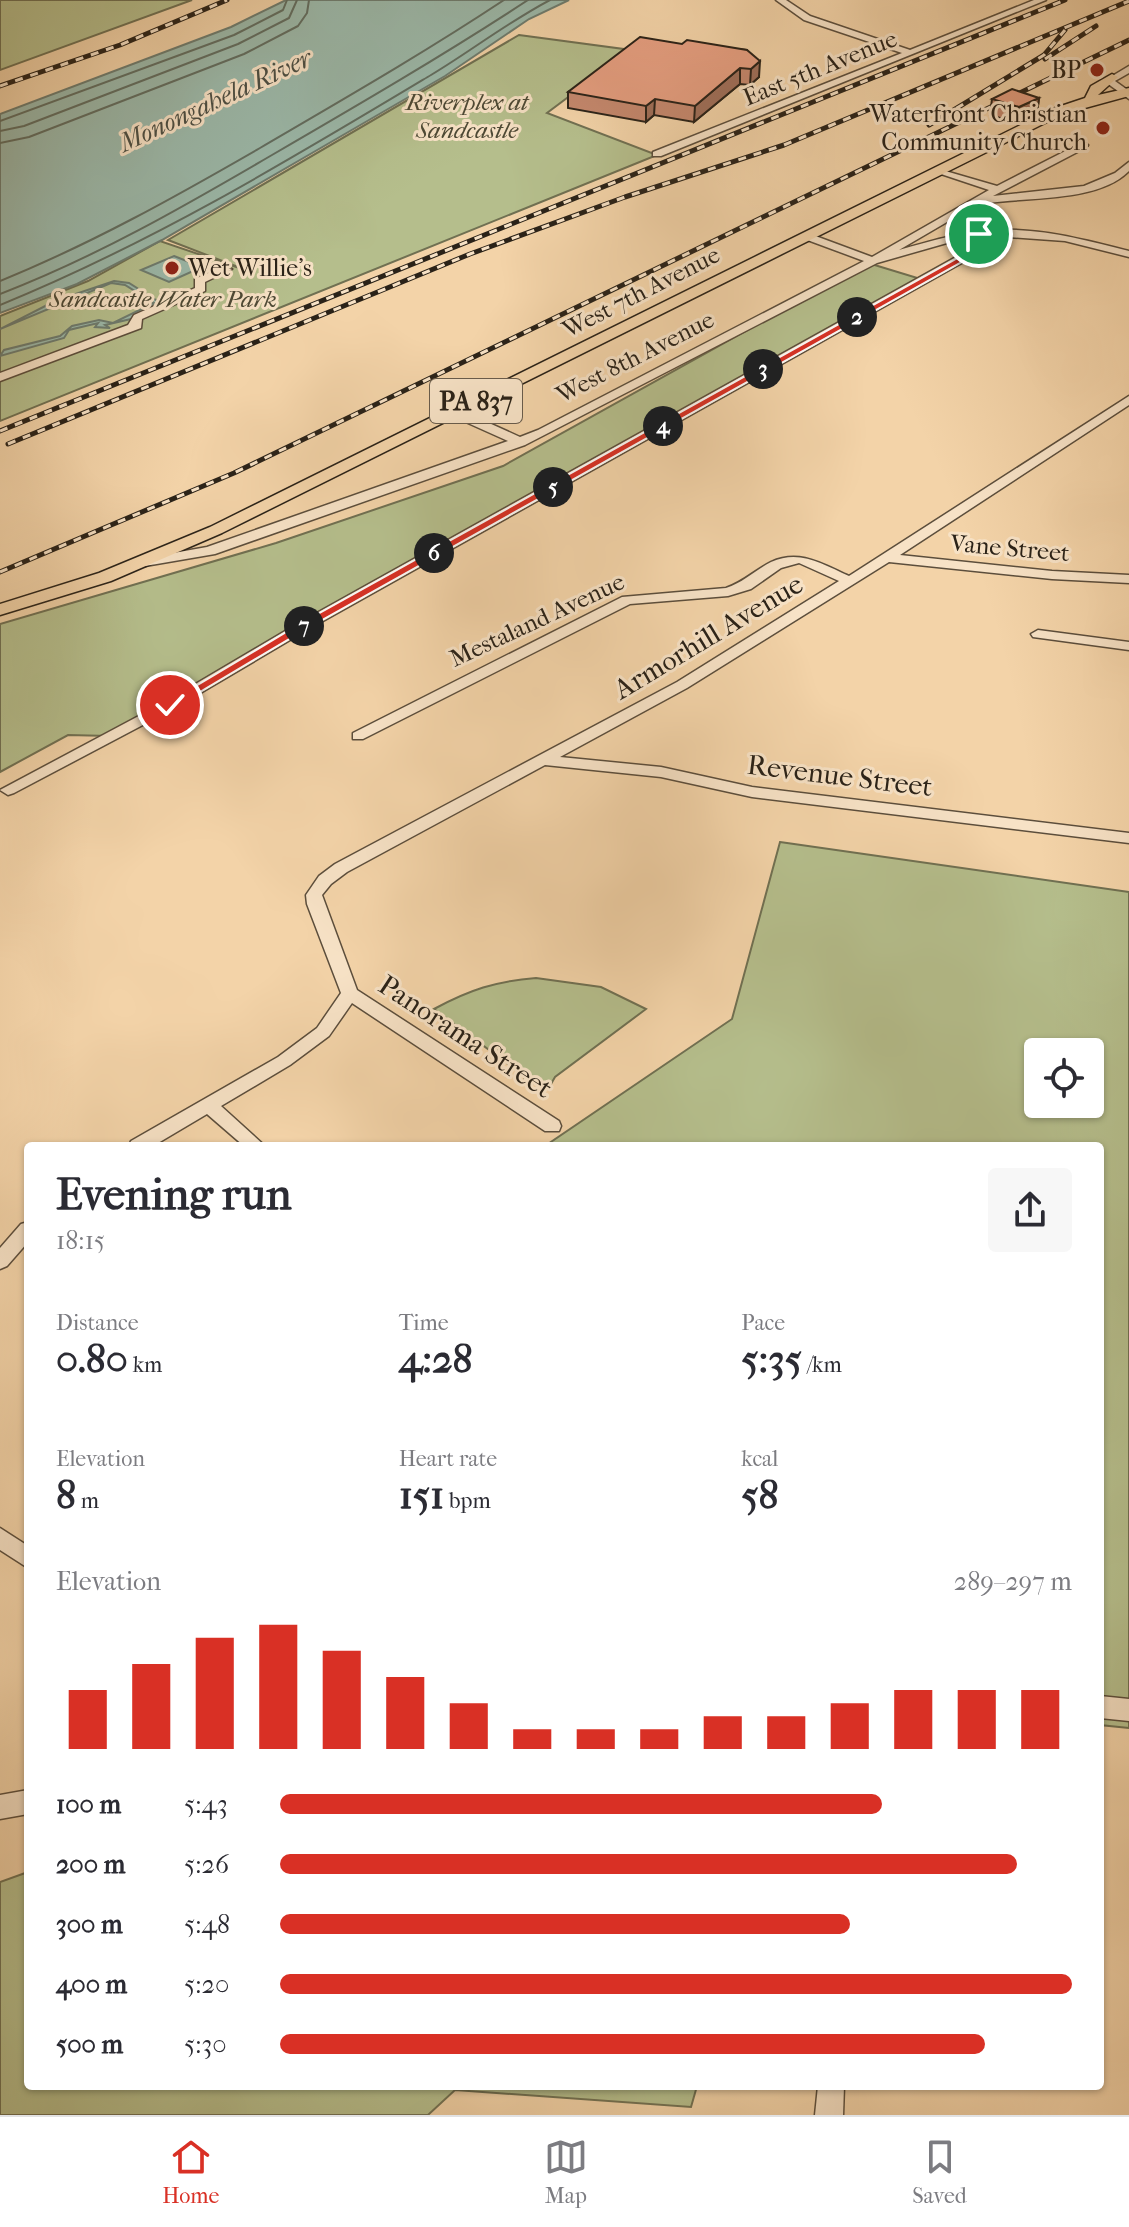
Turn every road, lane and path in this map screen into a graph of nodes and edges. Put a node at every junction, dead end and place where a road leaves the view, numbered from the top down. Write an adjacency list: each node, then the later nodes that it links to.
1 (780, 0): 3 (street)
2 (1042, 0): 4 (street, East 5th Avenue)
3 (855, 34): 4 (street); 5 (street)
4 (948, 38): 5 (street, East 5th Avenue)
5 (911, 53): 11 (street, East 5th Avenue)
6 (1129, 69): 7 (street)
7 (1112, 77): 8 (street, West 7th Avenue); 9 (main road)
8 (1127, 94): 9 (main road, West 7th Avenue / PA 837)
9 (1090, 100): 12 (main road, West 7th Avenue / PA 837)
10 (1083, 145): 14 (street, West 8th Avenue)
11 (657, 154)
12 (939, 170): 14 (street); 17 (main road, West 7th Avenue / PA 837)
13 (1127, 170): 15 (street)
14 (997, 189): 15 (street, West 8th Avenue)
15 (964, 207): 19 (street, West 8th Avenue)
16 (1007, 233): 18 (street); 19 (street); 34 (street)
17 (806, 236): 19 (street); 23 (main road, West 7th Avenue / PA 837)
18 (1129, 254)
19 (873, 261): 24 (street, West 8th Avenue)
20 (226, 269): 21 (street)
21 (0, 377)
22 (1129, 400): 25 (street, Armorhill Avenue)
23 (454, 412): 24 (street); 26 (main road, West 7th Avenue / PA 837)
24 (521, 442): 26 (street, West 8th Avenue)
25 (887, 558): 27 (street, Vane Street); 28 (street, Armorhill Avenue)
26 (145, 562): 29 (main road, West 8th Avenue / PA 837)
27 (1129, 579)
28 (850, 581): 32 (street, Mestaland Avenue); 33 (street, Armorhill Avenue)
29 (0, 610)
30 (1038, 634): 31 (street)
31 (1129, 646)
32 (358, 736)
33 (545, 760): 35 (street, Revenue Street); 36 (street, Armorhill Avenue)
34 (8, 790)
35 (1129, 838)
36 (315, 904): 37 (street, Panorama Street)
37 (350, 993): 38 (street); 39 (street, Panorama Street)
38 (208, 1105): 40 (street); 41 (street)
39 (552, 1126)
40 (145, 1142)
41 (251, 1142)
42 (24, 1234): 43 (street)
43 (0, 1261)
44 (0, 1538): 45 (street)
45 (24, 1555)
46 (1104, 1707): 47 (street)
47 (1129, 1710)
48 (24, 1803): 49 (street)
49 (0, 1807)
50 (831, 2090): 51 (street)
51 (829, 2115)

